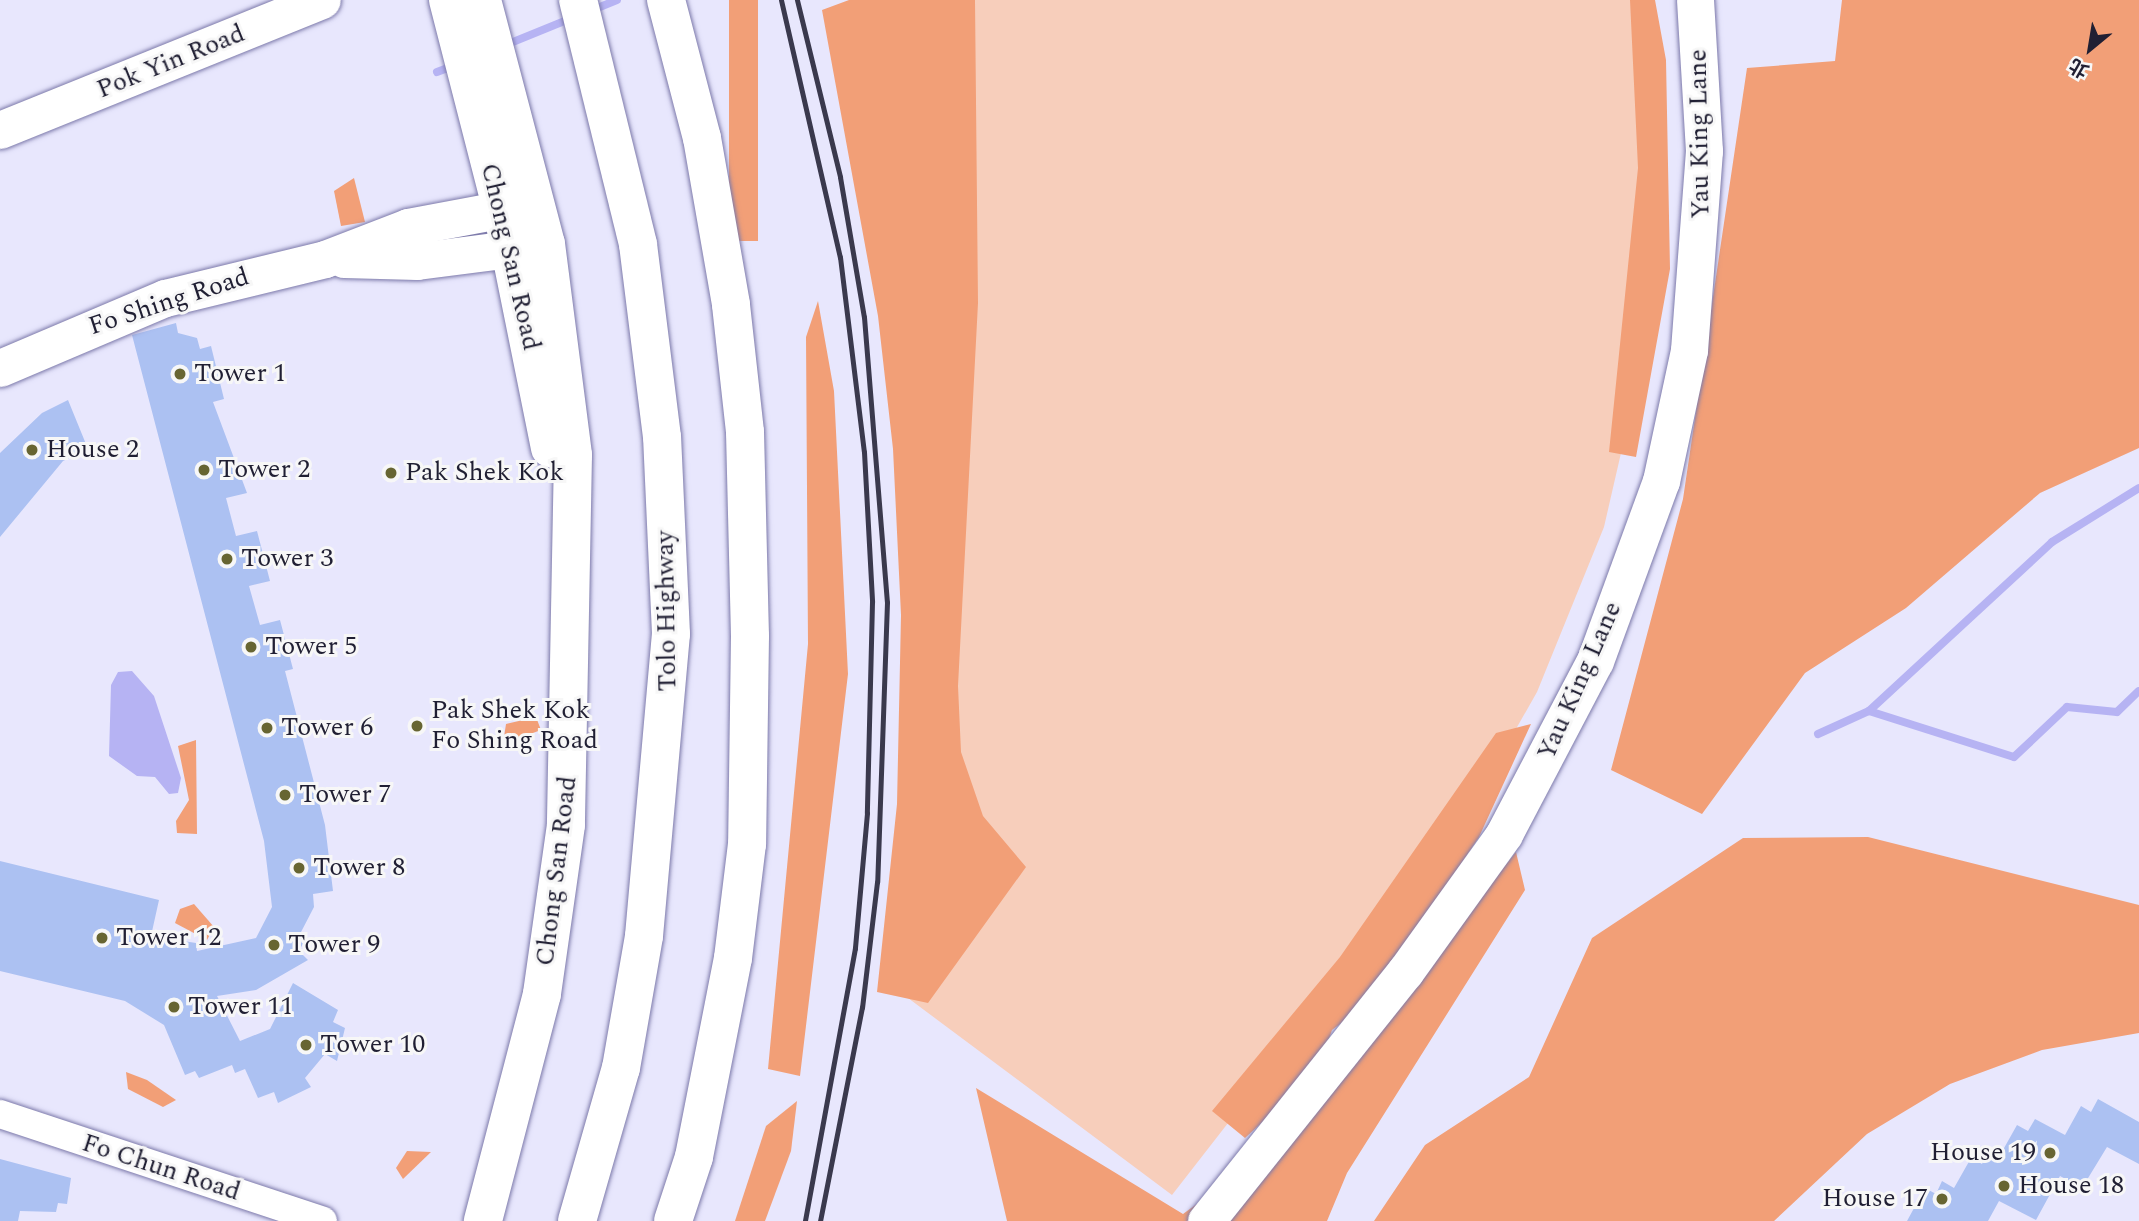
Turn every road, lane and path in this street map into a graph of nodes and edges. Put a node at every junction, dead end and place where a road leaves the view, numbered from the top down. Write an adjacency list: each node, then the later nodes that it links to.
1 (322, 0): 7 (street, Pok Yin Road)
2 (448, 0): 8 (main road, Chong San Road)
3 (482, 0): 8 (main road, Chong San Road)
4 (578, 0): 15 (main road, Tolo Highway)
5 (666, 0): 16 (main road)
6 (1695, 0): 17 (street, Yau King Lane)
7 (7, 129)
8 (520, 206): 9 (main road, Chong San Road); 10 (street, Fo Shing Road)
9 (528, 247): 10 (street, Fo Shing Road); 14 (main road, Chong San Road)
10 (325, 258): 11 (street, Fo Shing Road)
11 (5, 360)
12 (0, 1114): 13 (street, Fo Chun Road)
13 (323, 1221)
14 (483, 1221)
15 (577, 1221)
16 (673, 1221)
17 (1206, 1221)

